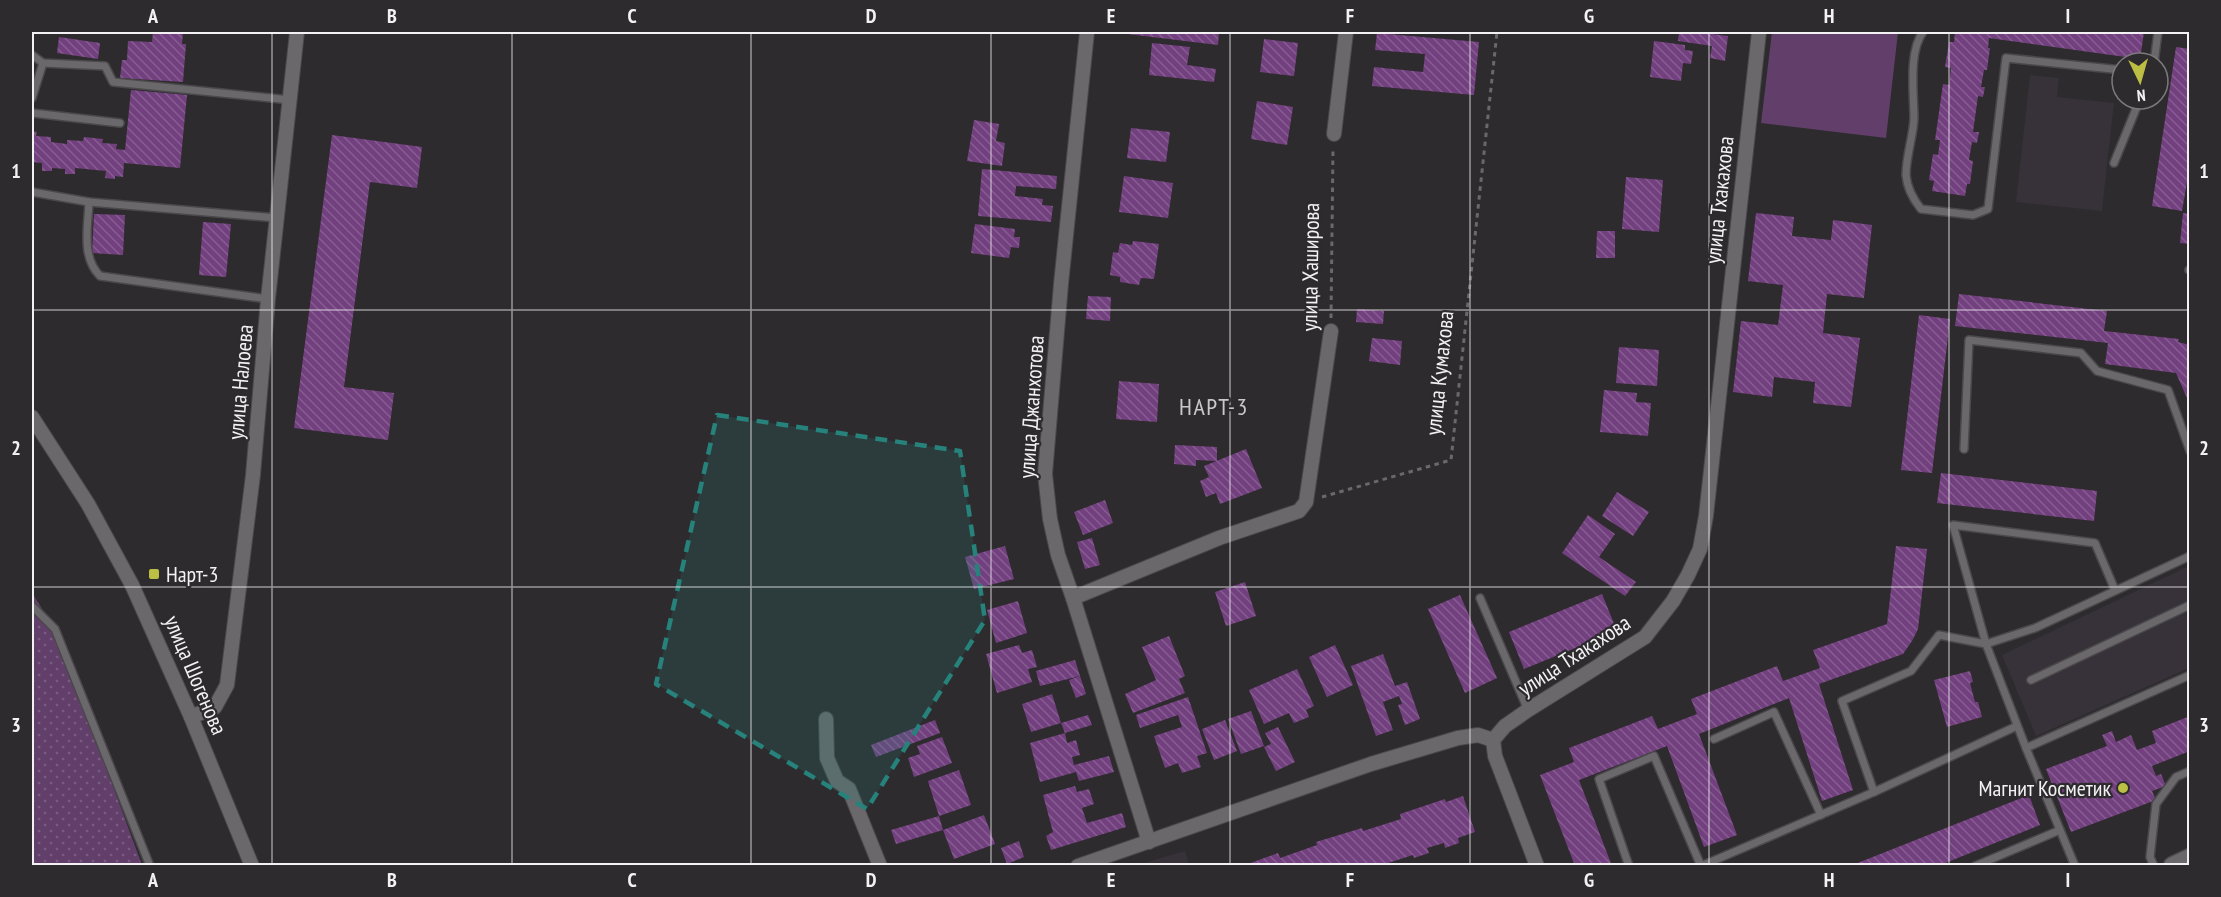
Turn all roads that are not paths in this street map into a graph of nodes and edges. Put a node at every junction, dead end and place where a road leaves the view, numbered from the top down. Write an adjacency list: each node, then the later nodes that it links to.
1 (297, 32): 12 (street, улица Налоева)
2 (1087, 32): 28 (street, улица Джанхотова)
3 (1346, 32): 16 (street)
4 (1759, 32): 35 (street, улица Тхакахова)
5 (1923, 32): 10 (lane)
6 (2158, 32): 7 (lane)
7 (2156, 51)
8 (32, 55): 9 (lane)
9 (43, 63): 11 (lane); 12 (lane)
10 (2110, 69)
11 (32, 98)
12 (290, 100): 20 (street, улица Налоева)
13 (2135, 111): 17 (lane)
14 (32, 113): 15 (lane)
15 (120, 123)
16 (1334, 134)
17 (2114, 163)
18 (32, 192): 19 (lane)
19 (89, 202): 20 (lane); 21 (lane)
20 (277, 218): 21 (street, улица Налоева)
21 (268, 299): 36 (street, улица Налоева)
22 (1331, 331): 28 (street, улица Хаширова)
23 (32, 417): 36 (street, улица Шогенова)
24 (1964, 449): 25 (lane)
25 (2190, 451)
26 (2190, 556): 27 (lane)
27 (2115, 590): 32 (lane); 32 (lane)
28 (1073, 598): 46 (street, улица Джанхотова)
29 (1480, 598): 35 (lane)
30 (2190, 605): 34 (lane)
31 (32, 606): 48 (lane)
32 (1986, 644): 38 (lane); 43 (lane)
33 (2190, 675): 41 (lane)
34 (2031, 680)
35 (1528, 710): 40 (street, улица Тхакахова)
36 (191, 717): 49 (street, улица Шогенова)
37 (826, 719): 50 (street)
38 (2017, 726): 41 (lane); 43 (lane)
39 (1714, 739): 44 (lane)
40 (1493, 740): 46 (street); 52 (street)
41 (2025, 748): 45 (lane)
42 (2190, 771): 57 (lane)
43 (1874, 792): 44 (lane)
44 (1821, 815): 54 (lane)
45 (2060, 830): 55 (lane); 56 (lane)
46 (1149, 842): 51 (street)
47 (2190, 858): 58 (street)
48 (150, 866)
49 (252, 866)
50 (880, 866)
51 (1078, 866)
52 (1537, 866)
53 (1629, 866): 54 (lane)
54 (1701, 866)
55 (1975, 866)
56 (2075, 866)
57 (2154, 866)
58 (2173, 866)

